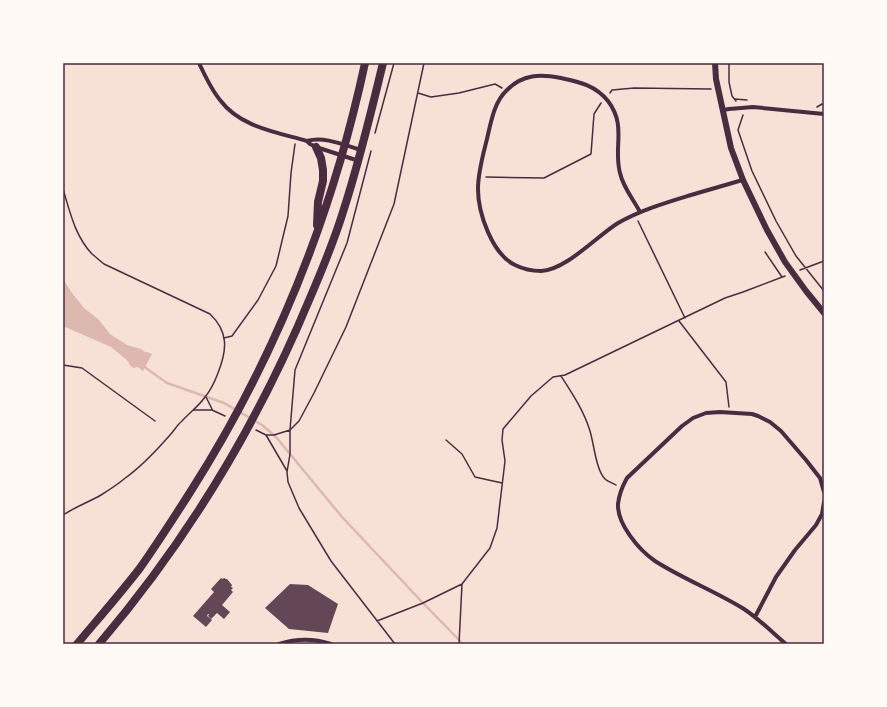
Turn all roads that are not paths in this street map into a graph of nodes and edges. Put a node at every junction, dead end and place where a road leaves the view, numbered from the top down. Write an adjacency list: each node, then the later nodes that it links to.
1 (199, 63): 7 (street)
2 (365, 63): 8 (main road)
3 (383, 63): 10 (main road)
4 (715, 63): 5 (street)
5 (723, 110): 6 (street); 13 (street)
6 (824, 114)
7 (307, 141): 8 (street); 9 (street)
8 (345, 146): 10 (street); 11 (main road)
9 (316, 147): 11 (street); 15 (main road)
10 (362, 150): 12 (main road)
11 (342, 155): 12 (street); 15 (main road)
12 (359, 161): 21 (main road)
13 (743, 180): 14 (street); 16 (street)
14 (640, 212): 14 (street)
15 (316, 238): 20 (main road)
16 (824, 313)
17 (824, 492): 19 (street)
18 (824, 502): 19 (street)
19 (755, 617): 24 (street)
20 (77, 644)
21 (99, 644)
22 (279, 644): 23 (street)
23 (331, 644)
24 (786, 644)

